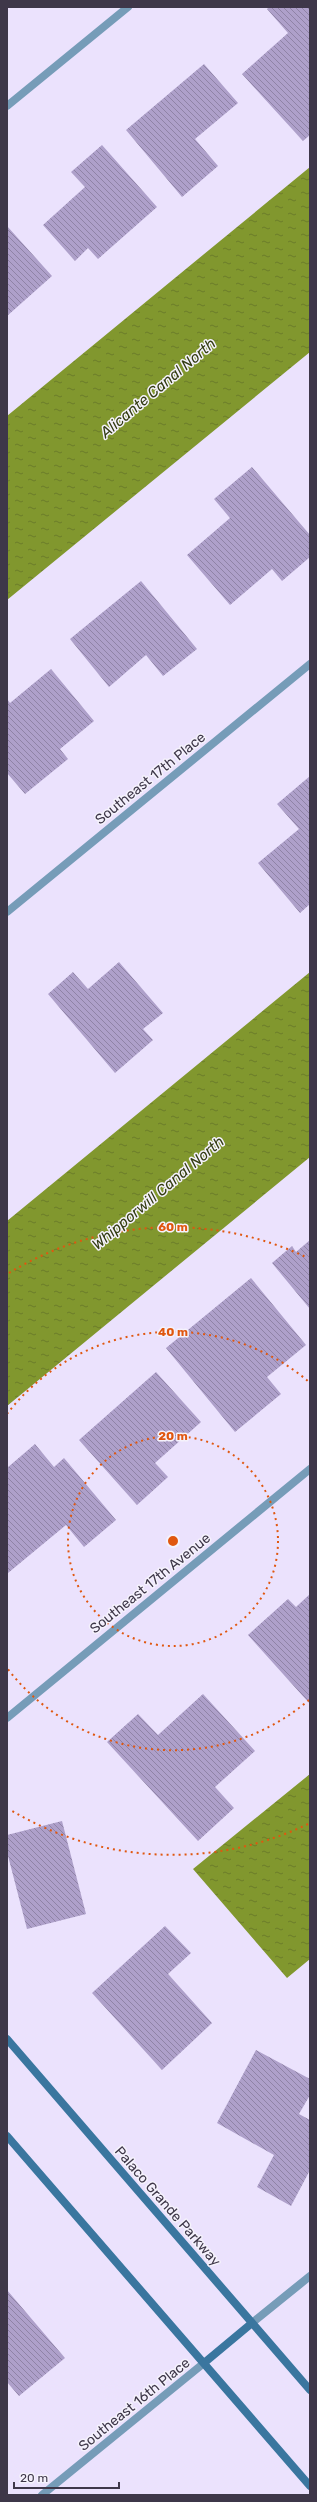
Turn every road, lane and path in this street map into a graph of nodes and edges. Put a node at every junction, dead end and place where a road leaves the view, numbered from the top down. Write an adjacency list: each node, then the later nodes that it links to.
1 (128, 7): 2 (street)
2 (7, 106)
3 (310, 664): 4 (street, Southeast 17th Place)
4 (7, 912)
5 (310, 1469): 6 (street, Southeast 17th Avenue)
6 (7, 1718)
7 (7, 2039): 10 (street, Palaco Grande Parkway)
8 (7, 2136): 11 (street)
9 (310, 2276): 10 (street)
10 (252, 2323): 11 (street); 12 (street, Palaco Grande Parkway)
11 (204, 2363): 13 (street); 14 (street, Southeast 16th Place)
12 (310, 2390)
13 (310, 2486)
14 (42, 2495)

